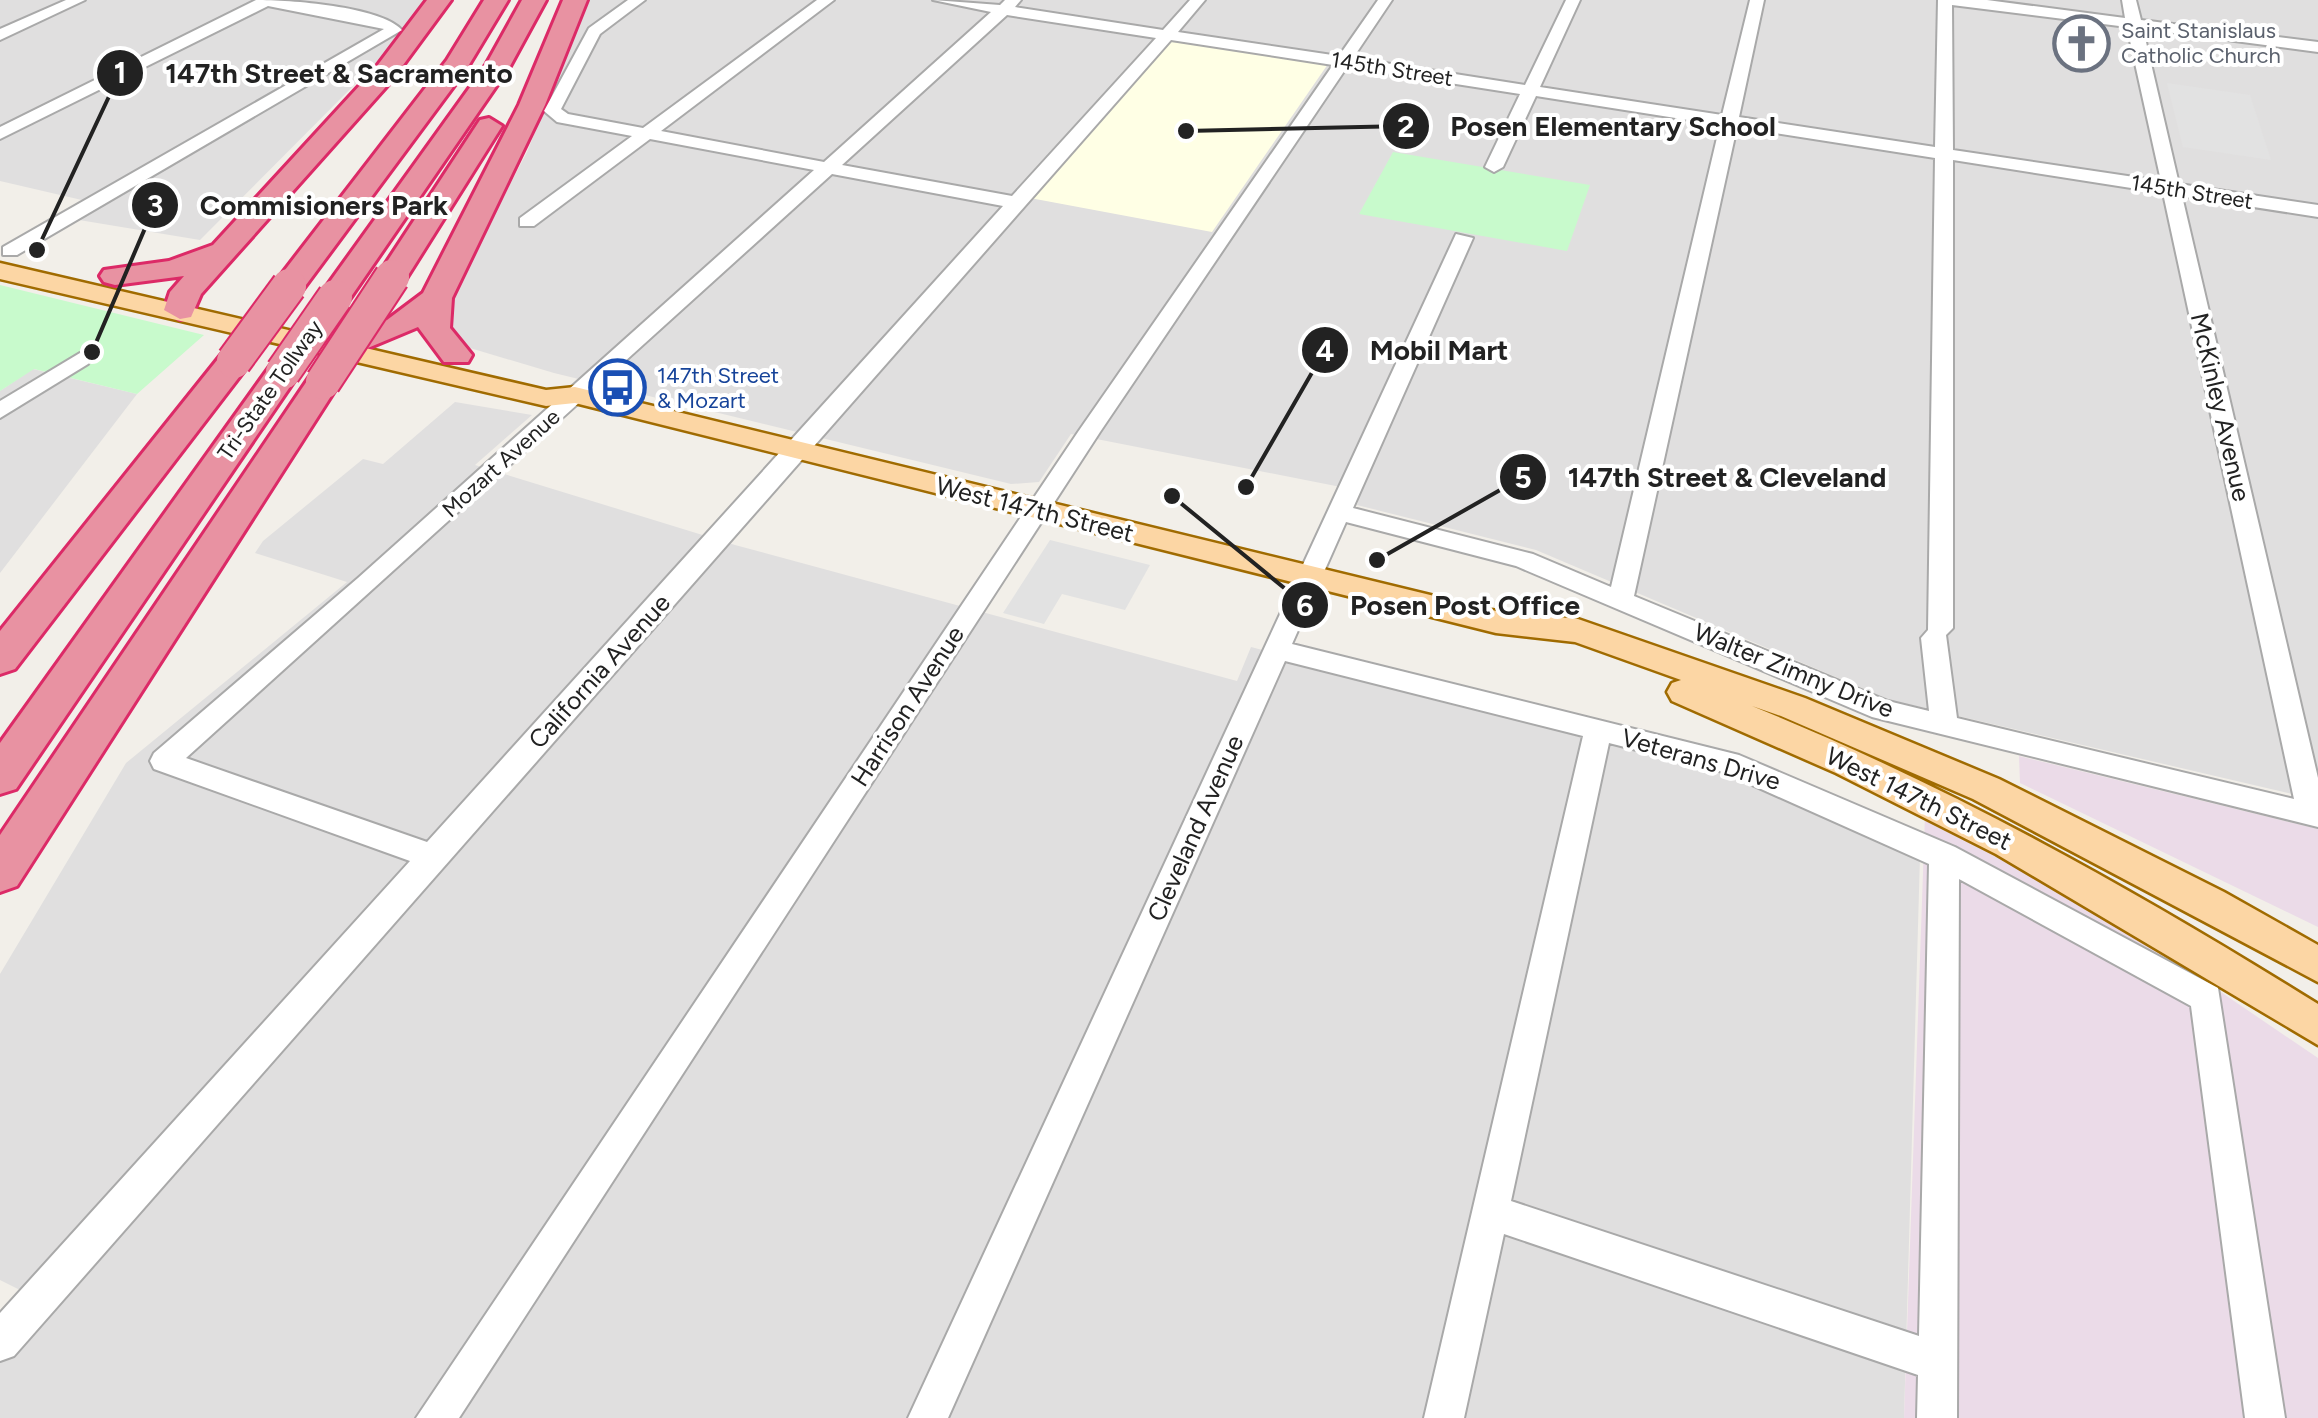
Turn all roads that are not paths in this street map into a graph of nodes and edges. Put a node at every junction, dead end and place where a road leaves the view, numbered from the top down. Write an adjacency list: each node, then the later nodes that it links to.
1 (78, 0): 19 (street)
2 (267, 0): 25 (street); 36 (street)
3 (439, 0): 35 (highway)
4 (496, 0): 53 (highway, Tri-State Tollway, bridge)
5 (534, 0): 56 (highway, Tri-State Tollway, bridge)
6 (561, 0): 43 (highway, bridge)
7 (575, 0): 38 (highway)
8 (638, 0): 26 (street)
9 (827, 0): 26 (street)
10 (940, 0): 17 (street, 145th Street)
11 (1198, 0): 20 (street, California Avenue)
12 (1384, 0): 22 (street, Harrison Avenue)
13 (1573, 0): 23 (street)
14 (1757, 0): 24 (street)
15 (1949, 0): 18 (street); 27 (street)
16 (2129, 0): 18 (street, McKinley Avenue)
17 (1008, 5): 20 (street, 145th Street); 29 (street, Mozart Avenue)
18 (2134, 24): 21 (street); 30 (street, McKinley Avenue)
19 (0, 35)
20 (1167, 35): 22 (street, 145th Street); 31 (street, California Avenue)
21 (2318, 48)
22 (1344, 62): 23 (street, 145th Street); 47 (street, Harrison Avenue)
23 (1531, 90): 24 (street, 145th Street); 28 (street)
24 (1729, 121): 27 (street, 145th Street); 50 (street)
25 (0, 134)
26 (647, 134): 29 (street); 33 (street)
27 (1944, 154): 30 (street, 145th Street); 54 (street)
28 (1494, 167)
29 (831, 168): 31 (street); 44 (street, Mozart Avenue)
30 (2172, 189): 32 (street, 145th Street); 58 (street, McKinley Avenue)
31 (1017, 202): 46 (street, California Avenue)
32 (2318, 211)
33 (527, 222)
34 (1463, 238): 48 (street, Cleveland Avenue)
35 (228, 244): 37 (highway); 39 (highway)
36 (3, 257): 37 (main road, West 147th Street); 39 (main road, West 147th Street)
37 (115, 276): 39 (main road, West 147th Street)
38 (436, 298): 40 (highway); 41 (highway)
39 (183, 301): 40 (main road, West 147th Street); 43 (main road, West 147th Street)
40 (376, 335): 41 (main road, West 147th Street); 43 (highway)
41 (456, 355): 44 (main road, West 147th Street)
42 (80, 359): 45 (street)
43 (331, 365): 44 (main road, West 147th Street); 57 (highway)
44 (575, 396): 46 (main road, West 147th Street); 60 (street, Mozart Avenue)
45 (0, 411)
46 (796, 450): 47 (main road, West 147th Street); 60 (street, California Avenue)
47 (1037, 510): 49 (main road, West 147th Street); 68 (street, Harrison Avenue)
48 (1338, 512): 49 (street, Cleveland Avenue); 50 (street, Walter Zimny Drive)
49 (1309, 574): 51 (main road, West 147th Street); 52 (street, Cleveland Avenue)
50 (1621, 599): 54 (street, Walter Zimny Drive)
51 (1496, 622): 63 (main road, West 147th Street); 64 (main road, West 147th Street)
52 (1276, 649): 55 (street, Veterans Drive); 69 (street, Cleveland Avenue)
53 (0, 659)
54 (1944, 725): 58 (street, Walter Zimny Drive)
55 (1598, 730): 59 (street, Veterans Drive); 65 (street)
56 (0, 777)
57 (50, 798): 61 (highway); 62 (highway)
58 (2315, 816)
59 (1944, 856): 67 (street); 72 (street, Veterans Drive)
60 (433, 857): 66 (street, California Avenue)
61 (0, 873)
62 (0, 906)
63 (2318, 965)
64 (2318, 1026)
65 (1491, 1212): 67 (street); 70 (street)
66 (0, 1342)
67 (1938, 1362): 71 (street)
68 (436, 1418)
69 (928, 1418)
70 (1444, 1418)
71 (1937, 1418)
72 (2265, 1418)

